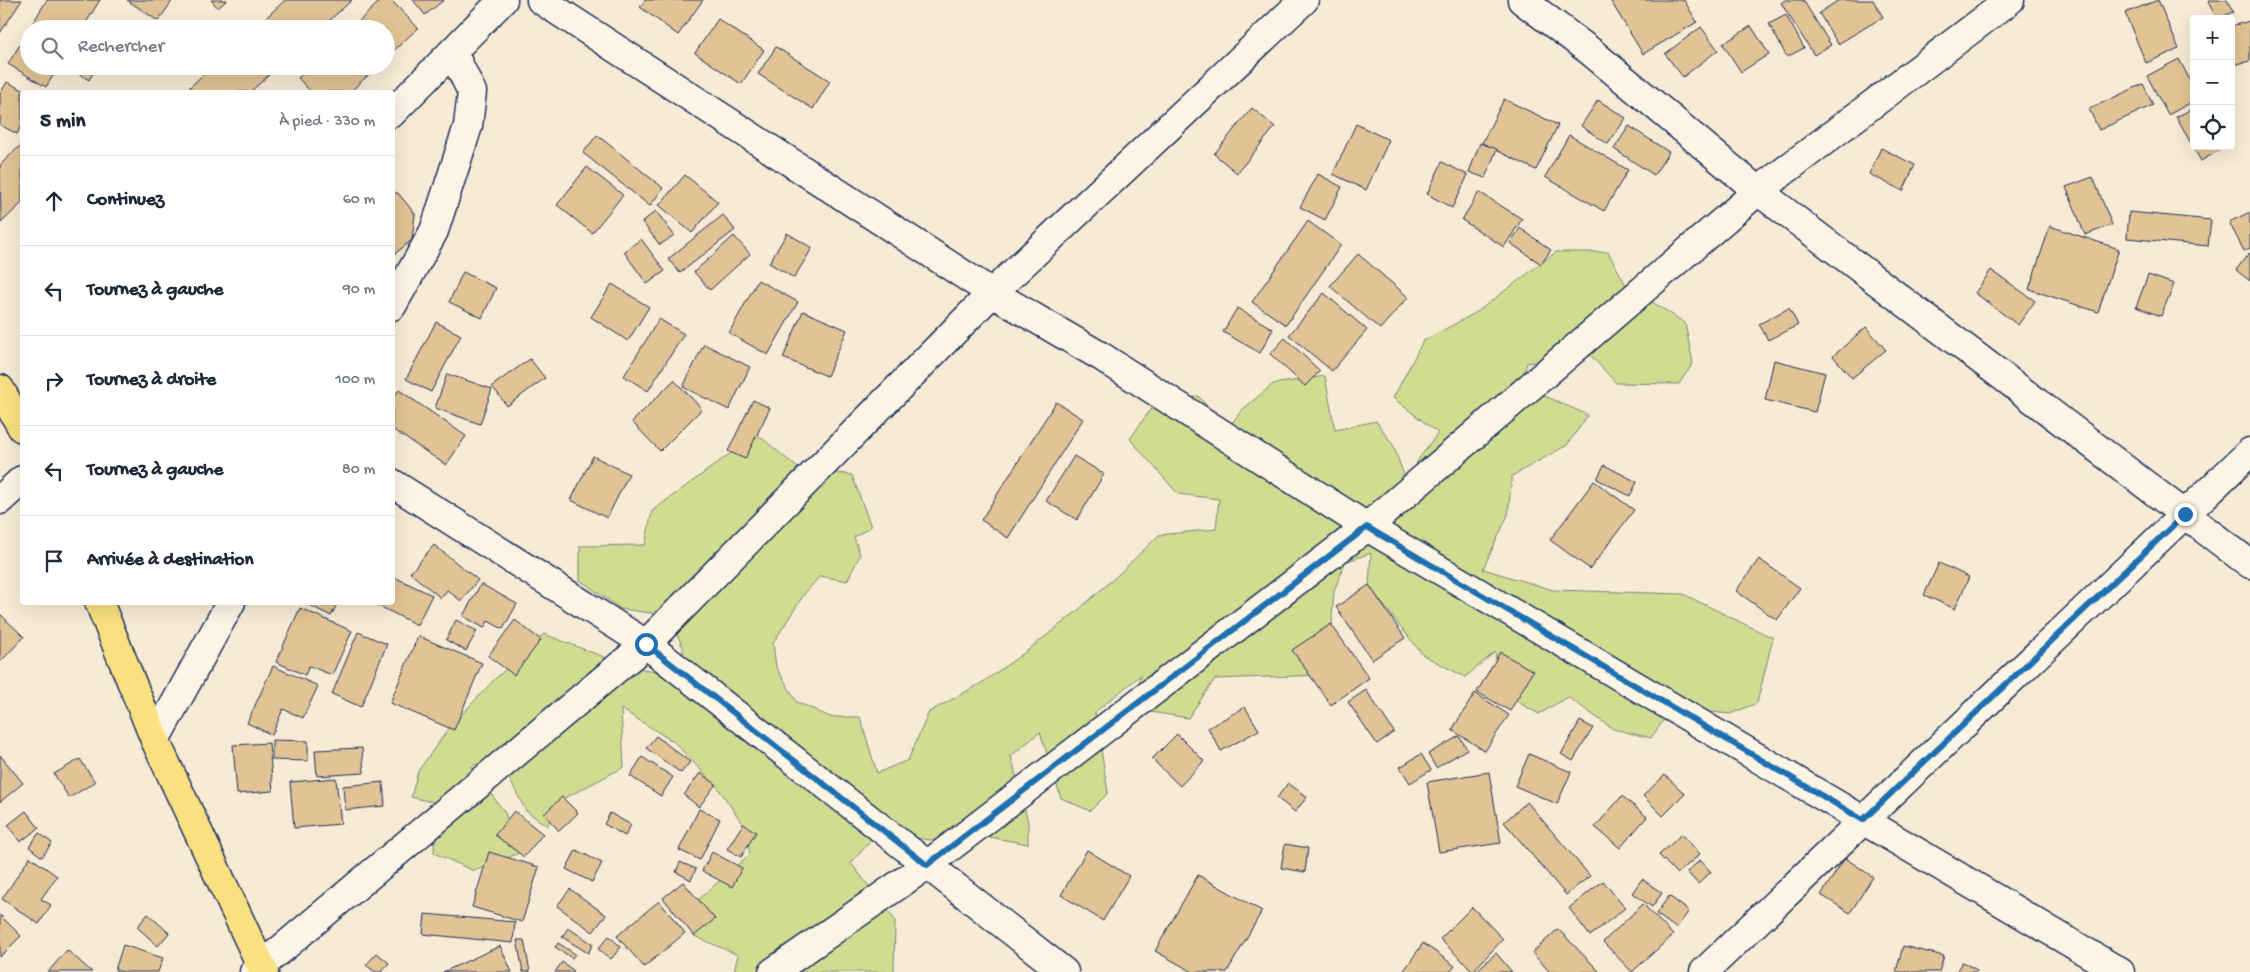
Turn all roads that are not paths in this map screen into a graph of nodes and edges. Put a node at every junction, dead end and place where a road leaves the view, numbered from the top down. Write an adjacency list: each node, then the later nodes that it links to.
1 (502, 0): 6 (street)
2 (540, 0): 9 (street)
3 (1304, 0): 9 (street)
4 (1522, 0): 8 (street)
5 (2010, 0): 8 (street)
6 (453, 53): 7 (street); 10 (street)
7 (395, 110)
8 (1758, 191): 17 (street); 18 (street)
9 (992, 293): 18 (street); 22 (street)
10 (395, 301)
11 (0, 389): 12 (highway)
12 (20, 424)
13 (2250, 452): 17 (street)
14 (20, 482): 16 (street)
15 (395, 484): 22 (street)
16 (0, 500)
17 (2185, 514): 19 (street); 24 (street)
18 (1367, 527): 24 (street); 25 (street)
19 (2250, 564)
20 (100, 605): 23 (highway)
21 (229, 605): 23 (street)
22 (646, 644): 25 (street); 26 (street)
23 (155, 740): 26 (highway)
24 (1863, 820): 29 (street); 30 (street)
25 (927, 865): 27 (street); 28 (street)
26 (259, 970)
27 (773, 972)
28 (1064, 972)
29 (1704, 972)
30 (2120, 972)

